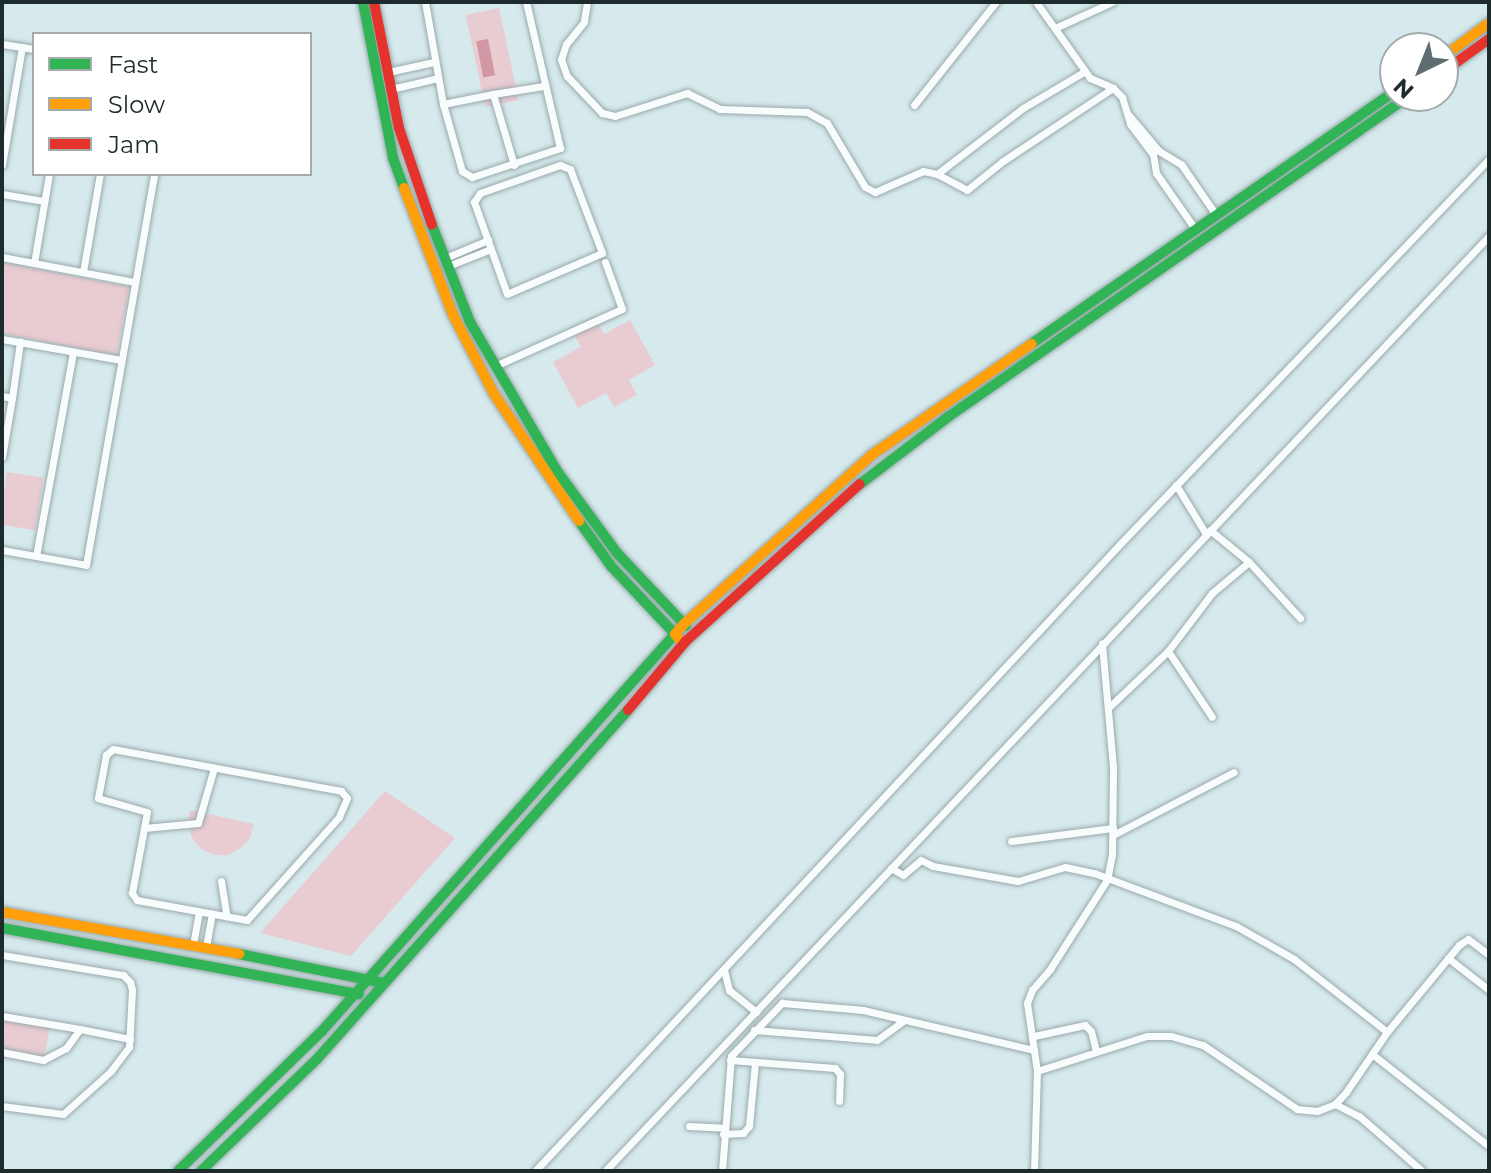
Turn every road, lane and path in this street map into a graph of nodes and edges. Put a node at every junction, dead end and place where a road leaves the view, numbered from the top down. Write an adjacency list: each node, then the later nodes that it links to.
1 (363, 2): 67 (street)
2 (374, 2): 19 (street)
3 (425, 2): 17 (street)
4 (526, 2): 21 (street)
5 (587, 2): 33 (street)
6 (996, 2): 27 (street)
7 (1036, 2): 10 (street)
8 (1112, 2): 10 (street)
9 (1489, 23): 13 (street)
10 (1055, 28): 18 (street)
11 (1489, 39): 16 (street)
12 (2, 44): 14 (street)
13 (1459, 45)
14 (22, 47): 15 (street); 31 (street)
15 (32, 49)
16 (1459, 61)
17 (434, 62): 19 (street); 20 (street)
18 (1085, 71): 22 (street); 33 (street)
19 (388, 72): 23 (street)
20 (438, 78): 23 (street); 26 (street)
21 (543, 86): 24 (street); 32 (street)
22 (1113, 88): 28 (street); 33 (street)
23 (391, 89): 46 (street)
24 (493, 94): 26 (street); 32 (street)
25 (1379, 101): 39 (street)
26 (443, 104): 32 (street)
27 (914, 105)
28 (1126, 112): 39 (street); 40 (street)
29 (1386, 112): 43 (street)
30 (1489, 159): 59 (street)
31 (2, 165)
32 (514, 165)
33 (937, 174)
34 (49, 176): 38 (street)
35 (100, 176): 49 (street)
36 (154, 176): 50 (street)
37 (2, 194): 38 (street)
38 (44, 201): 48 (street)
39 (1211, 208): 40 (street)
40 (1190, 226): 43 (street); 65 (street)
41 (1489, 236): 60 (street)
42 (488, 240): 44 (street); 44 (street); 46 (street)
43 (1199, 243): 66 (street)
44 (491, 249): 46 (street)
45 (2, 257): 48 (street)
46 (446, 262): 55 (street)
47 (605, 262): 55 (street)
48 (34, 263): 49 (street)
49 (83, 272): 50 (street)
50 (134, 282): 54 (street)
51 (2, 339): 52 (street)
52 (20, 342): 53 (street); 57 (street)
53 (73, 352): 54 (street); 62 (street)
54 (121, 360): 62 (street)
55 (495, 366): 65 (street)
56 (2, 396): 57 (street)
57 (12, 398): 58 (street)
58 (2, 457)
59 (1176, 485): 60 (street); 93 (street)
60 (1208, 532): 63 (street); 69 (street)
61 (2, 550): 62 (street)
62 (36, 556)
63 (1249, 562): 64 (street); 70 (street)
64 (1300, 618)
65 (684, 624): 66 (street); 67 (street)
66 (693, 633): 68 (street)
67 (675, 634): 68 (street); 94 (street)
68 (683, 643): 95 (street)
69 (1102, 643): 71 (street); 78 (street)
70 (1168, 651): 71 (street); 72 (street)
71 (1108, 708): 76 (street)
72 (1212, 717)
73 (214, 768): 75 (street); 75 (street); 84 (street)
74 (1234, 772): 76 (street)
75 (144, 828): 82 (street)
76 (1113, 832): 77 (street); 79 (street)
77 (1011, 841)
78 (891, 868): 79 (street); 99 (street)
79 (1107, 880): 104 (street); 105 (street)
80 (221, 881): 84 (street)
81 (2, 912): 86 (street)
82 (199, 912): 83 (street); 88 (street)
83 (212, 914): 84 (street); 89 (street)
84 (227, 917)
85 (2, 928): 87 (street)
86 (96, 929): 87 (street); 88 (street)
87 (94, 945): 97 (street)
88 (193, 945): 89 (street)
89 (206, 947): 94 (street)
90 (2, 955): 106 (street)
91 (1489, 955): 92 (street)
92 (1448, 958): 96 (street); 104 (street)
93 (724, 970): 99 (street); 122 (street)
94 (365, 980): 95 (street); 97 (street)
95 (384, 983): 98 (street)
96 (1489, 990)
97 (354, 993): 98 (street); 120 (street)
98 (372, 997): 121 (street)
99 (756, 1012): 123 (street)
100 (2, 1016): 102 (street)
101 (903, 1021): 103 (street); 103 (street); 107 (street)
102 (80, 1029): 106 (street); 109 (street)
103 (754, 1030): 111 (street)
104 (1387, 1032): 110 (street)
105 (1034, 1036): 107 (street); 108 (street)
106 (130, 1039): 116 (street)
107 (1034, 1050): 113 (street)
108 (1096, 1051): 113 (street); 115 (street)
109 (2, 1052)
110 (1372, 1054): 115 (street); 119 (street)
111 (730, 1060): 112 (street); 118 (street)
112 (755, 1063): 114 (street); 118 (street)
113 (1037, 1071): 125 (street)
114 (839, 1101)
115 (1335, 1104): 126 (street)
116 (2, 1106)
117 (689, 1126): 118 (street)
118 (724, 1131): 124 (street)
119 (1489, 1146)
120 (178, 1171)
121 (201, 1171)
122 (535, 1171)
123 (605, 1171)
124 (722, 1171)
125 (1034, 1171)
126 (1422, 1171)

